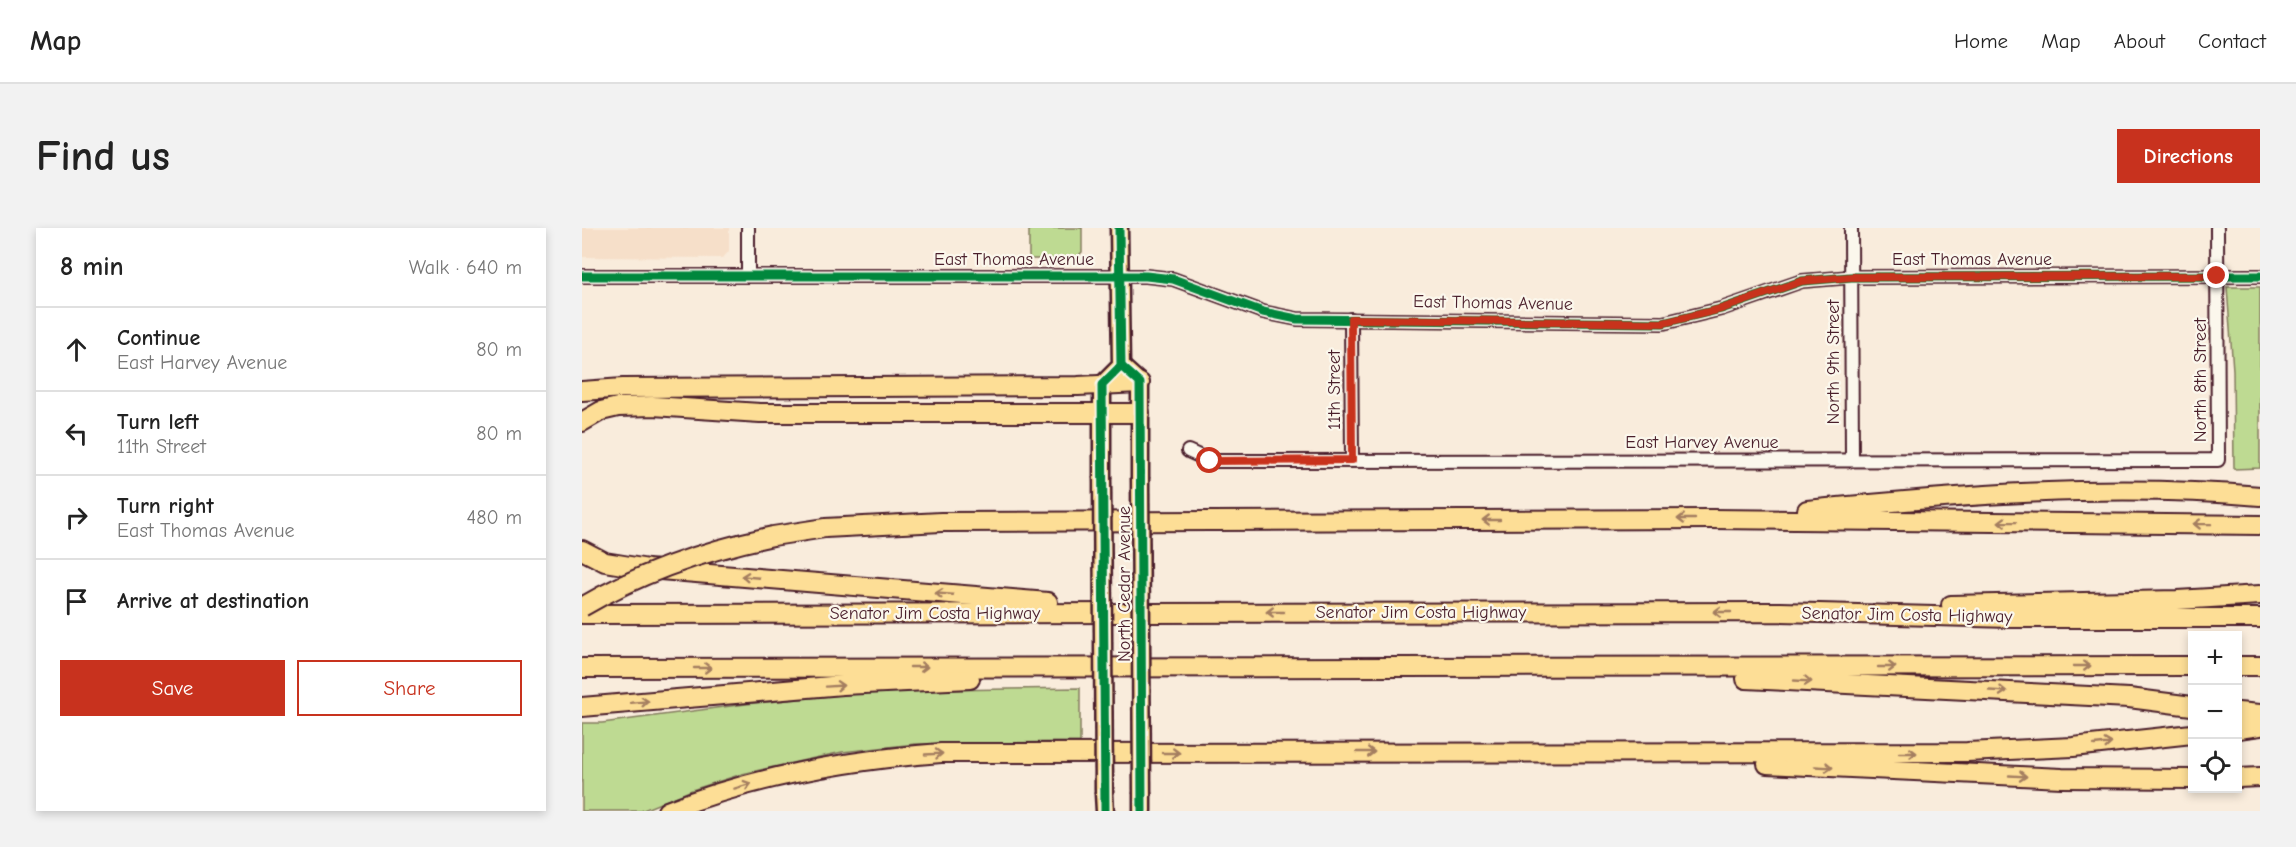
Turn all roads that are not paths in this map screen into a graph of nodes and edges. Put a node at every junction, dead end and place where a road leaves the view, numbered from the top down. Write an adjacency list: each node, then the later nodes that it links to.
1 (748, 228): 7 (street)
2 (1119, 228): 5 (main road)
3 (1851, 228): 10 (street, North 9th Street)
4 (2217, 228): 8 (street, North 8th Street)
5 (1120, 275): 7 (street, East Thomas Avenue); 11 (street, East Thomas Avenue); 12 (main road)
6 (582, 276): 7 (street, East Thomas Avenue)
7 (748, 276)
8 (2217, 276): 9 (street, East Thomas Avenue); 10 (street, East Thomas Avenue); 22 (street, North 8th Street)
9 (2260, 276)
10 (1851, 277): 11 (street, East Thomas Avenue); 21 (street, North 9th Street)
11 (1351, 319): 20 (street, 11th Street)
12 (1121, 366): 13 (main road); 14 (main road)
13 (1140, 383): 14 (highway); 17 (main road, North Cedar Avenue)
14 (1102, 385): 15 (highway); 16 (main road, North Cedar Avenue)
15 (582, 391)
16 (1102, 413): 17 (highway); 18 (highway); 50 (main road, North Cedar Avenue, bridge)
17 (1140, 413): 51 (main road, North Cedar Avenue, bridge)
18 (582, 422)
19 (1188, 451): 20 (street, East Harvey Avenue)
20 (1352, 460): 21 (street, East Harvey Avenue)
21 (1852, 460): 22 (street, East Harvey Avenue)
22 (2218, 460)
23 (2260, 496): 24 (highway)
24 (1711, 519): 25 (highway, one-way to 24); 28 (highway, one-way to 28, bridge)
25 (2260, 525)
26 (582, 550): 29 (highway, one-way to 26)
27 (2260, 595): 30 (highway)
28 (582, 607)
29 (1170, 612): 30 (highway, Senator Jim Costa Highway, one-way to 29); 31 (highway, Senator Jim Costa Highway)
30 (1781, 612): 32 (highway, Senator Jim Costa Highway)
31 (582, 613)
32 (2260, 618)
33 (2188, 666): 38 (highway, one-way to 33)
34 (2242, 666): 35 (highway)
35 (2260, 666)
36 (582, 668): 37 (highway, one-way to 37)
37 (1167, 668): 38 (highway); 40 (highway, one-way to 37)
38 (1535, 668): 39 (highway, one-way to 39)
39 (2188, 705)
40 (582, 707)
41 (2242, 712): 42 (highway)
42 (2260, 714)
43 (2260, 726): 44 (highway)
44 (2242, 728)
45 (2188, 734): 46 (highway, one-way to 45)
46 (1534, 752): 49 (highway, one-way to 49); 52 (highway, one-way to 46)
47 (2260, 777): 48 (highway)
48 (2242, 778)
49 (2188, 779)
50 (1104, 803)
51 (1142, 803)
52 (667, 811)

